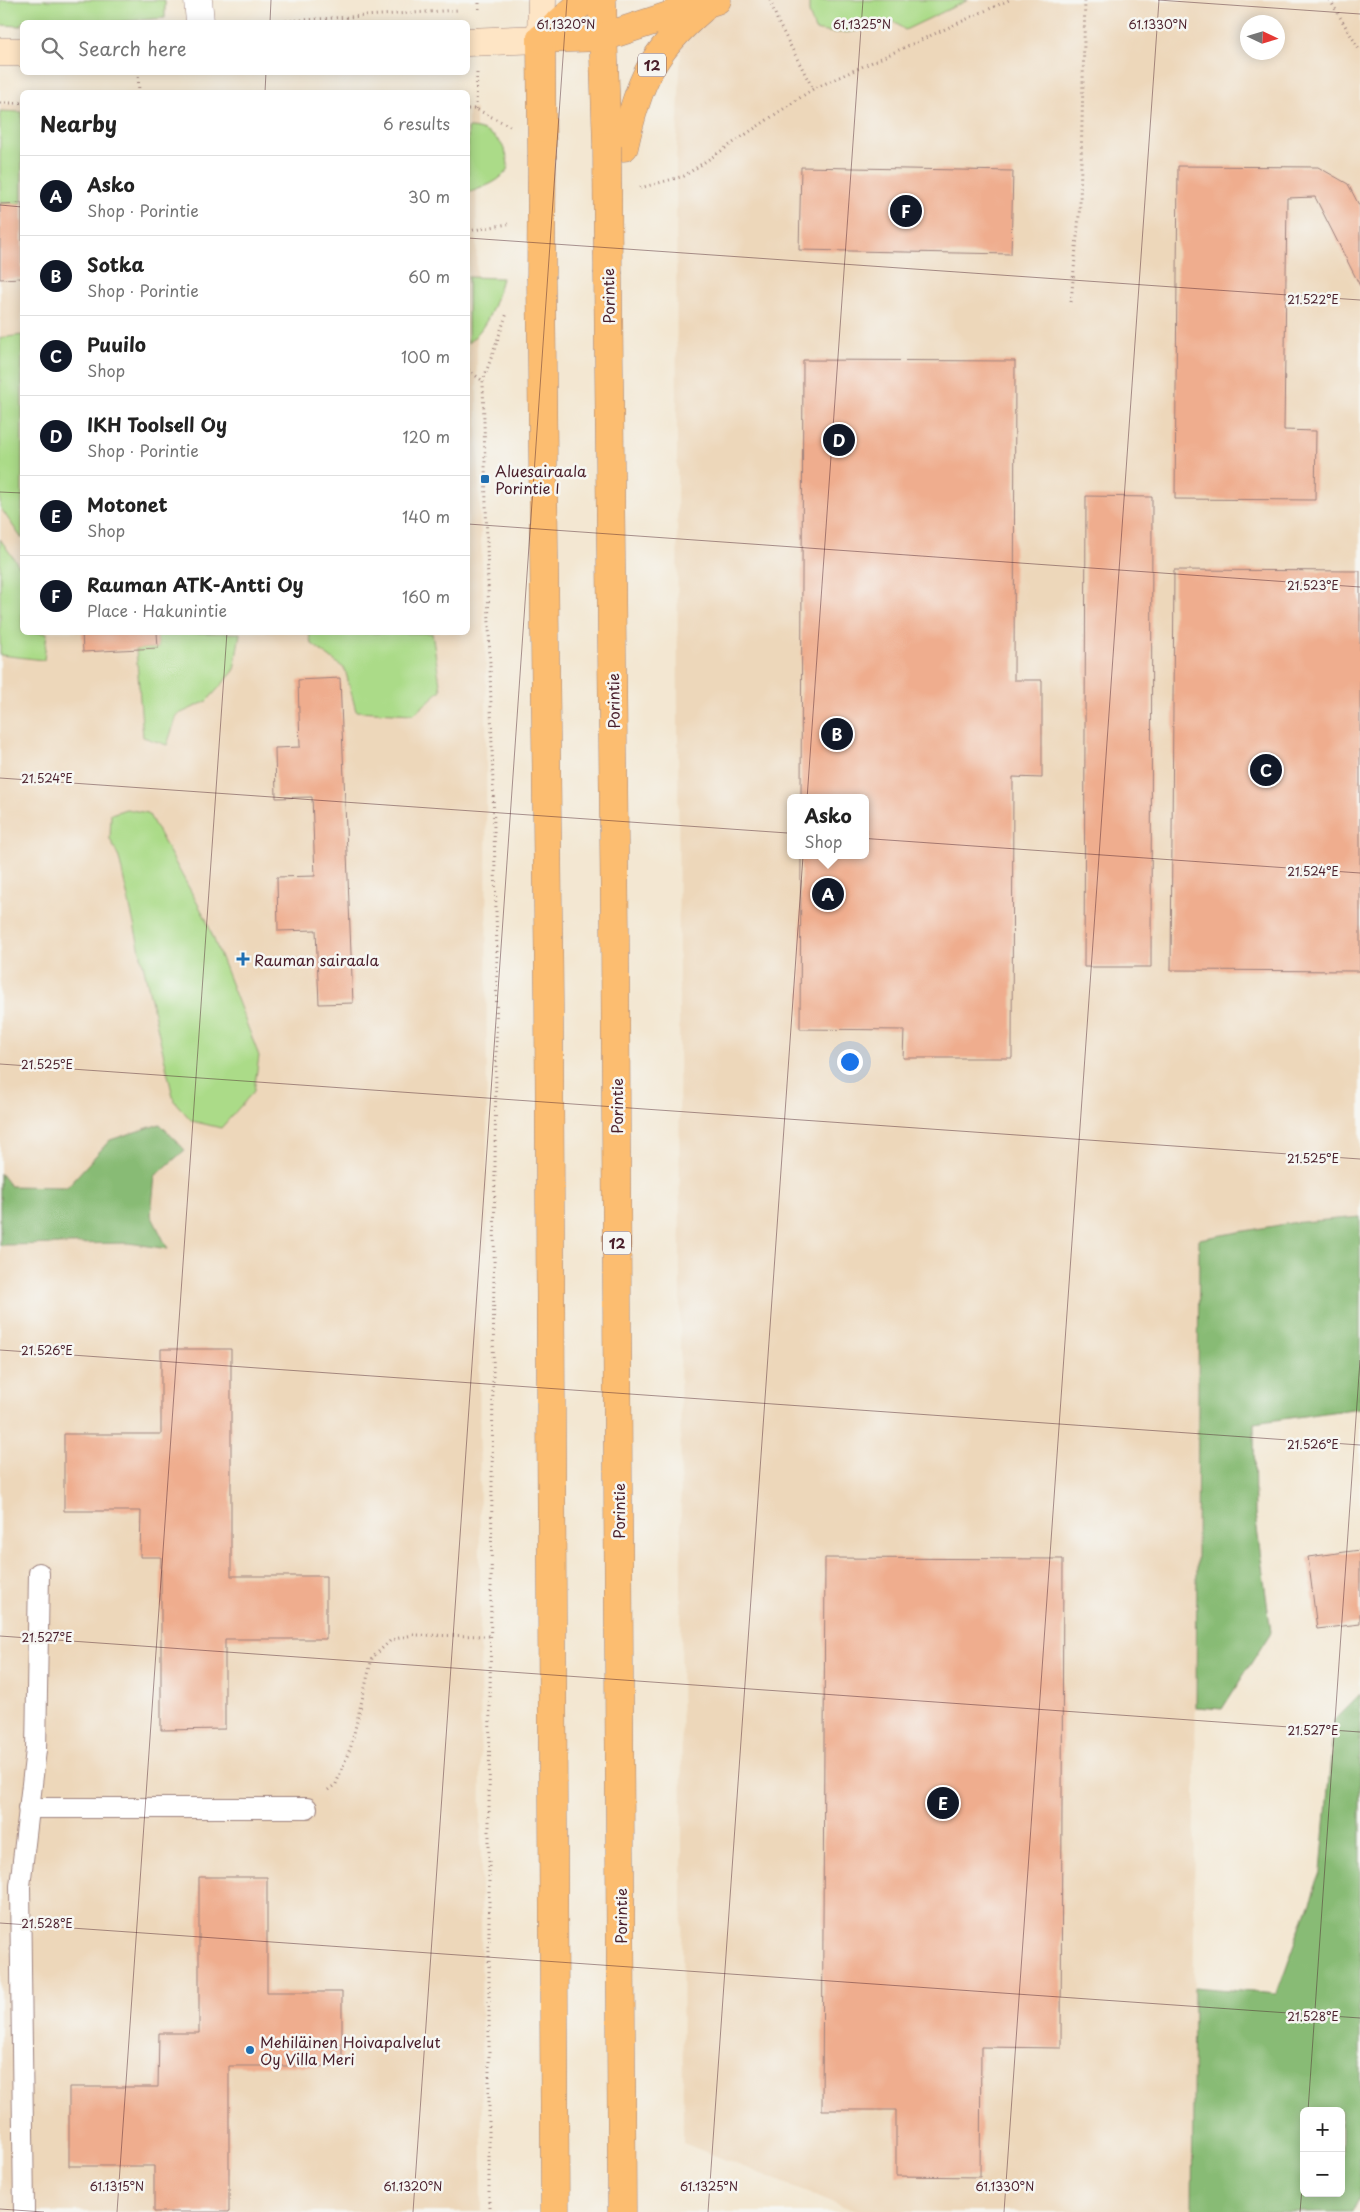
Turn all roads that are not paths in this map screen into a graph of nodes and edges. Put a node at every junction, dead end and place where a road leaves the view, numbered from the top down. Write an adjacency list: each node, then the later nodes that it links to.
1 (198, 0): 6 (street)
2 (542, 0): 8 (main road)
3 (585, 0): 8 (highway)
4 (602, 0): 7 (highway, Porintie / 12)
5 (714, 1): 7 (highway, 12); 12 (highway, 12)
6 (200, 20)
7 (604, 37): 8 (highway, 12); 12 (highway, Porintie / 12)
8 (541, 39): 9 (main road); 17 (highway, bridge)
9 (470, 42)
10 (0, 52): 11 (main road)
11 (20, 52)
12 (616, 146): 18 (highway, Porintie / 12, bridge)
13 (39, 1573): 14 (lane)
14 (28, 1808): 15 (lane); 16 (lane)
15 (307, 1808)
16 (24, 2212)
17 (555, 2212)
18 (622, 2212)

